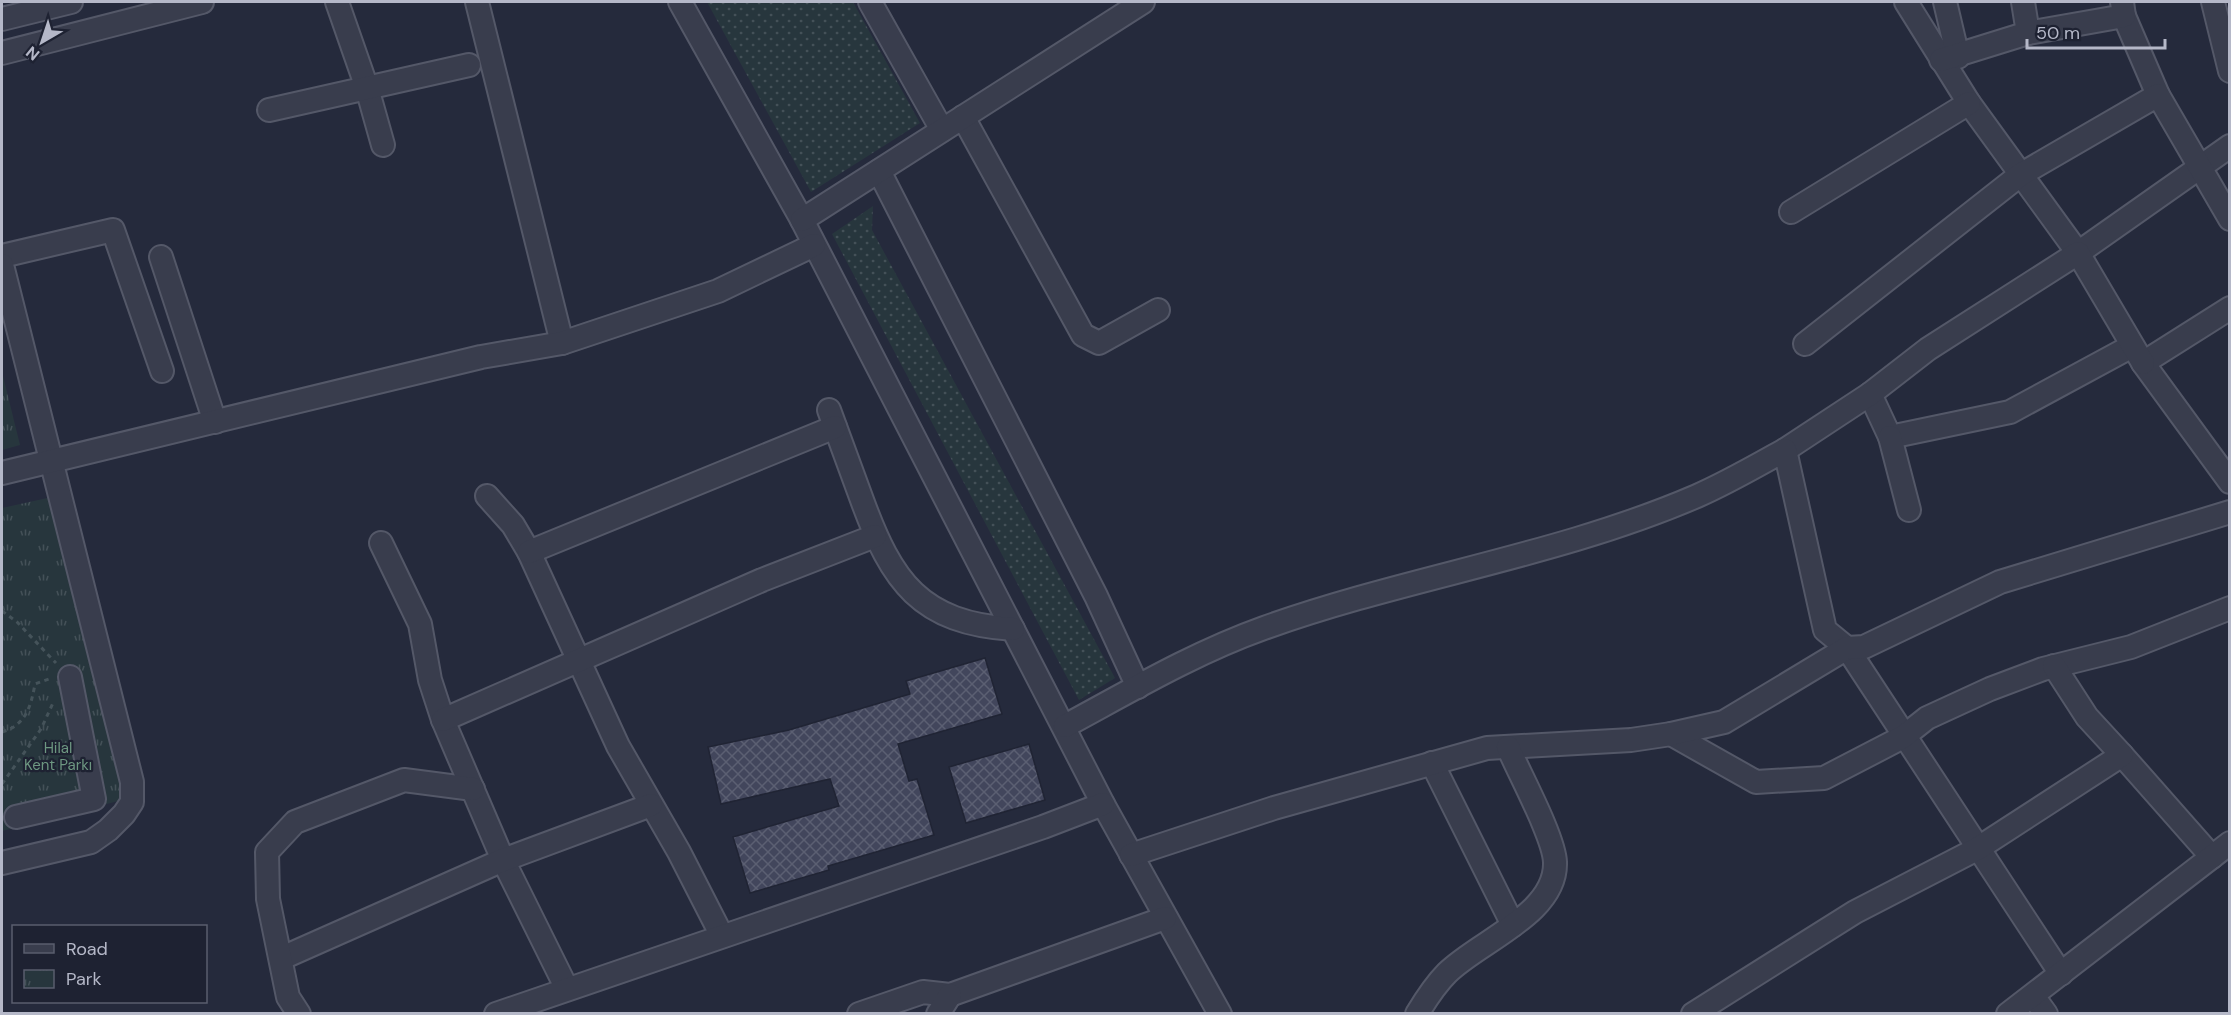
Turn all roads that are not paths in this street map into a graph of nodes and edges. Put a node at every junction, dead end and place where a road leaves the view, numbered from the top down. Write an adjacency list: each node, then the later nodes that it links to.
1 (71, 2): 13 (street)
2 (202, 2): 15 (street)
3 (337, 2): 19 (street)
4 (477, 2): 40 (street)
5 (680, 2): 32 (street)
6 (870, 2): 24 (street)
7 (1143, 2): 23 (street)
8 (1906, 2): 16 (street)
9 (1945, 2): 16 (street)
10 (2023, 2): 14 (street)
11 (2213, 2): 18 (street)
12 (2123, 9): 14 (street); 20 (street)
13 (2, 19)
14 (2028, 33): 16 (street)
15 (2, 53)
16 (1949, 58): 21 (street)
17 (469, 65): 19 (street)
18 (2229, 71)
19 (367, 88): 22 (street); 25 (street)
20 (2158, 95): 27 (street); 29 (street)
21 (1969, 103): 29 (street); 30 (street)
22 (269, 110)
23 (963, 117): 24 (street); 39 (street)
24 (942, 130): 28 (street)
25 (383, 146)
26 (2229, 146): 27 (street)
27 (2198, 167): 31 (street); 34 (street)
28 (879, 171): 32 (street); 63 (street)
29 (2020, 174): 34 (street); 41 (street)
30 (1791, 212)
31 (2229, 219)
32 (802, 220): 33 (street)
33 (814, 245): 40 (street); 58 (street)
34 (2078, 253): 42 (street); 44 (street)
35 (2, 256): 43 (street)
36 (161, 257): 45 (street)
37 (2, 265): 48 (street)
38 (2229, 308): 42 (street)
39 (1158, 310)
40 (562, 343): 45 (street)
41 (1805, 344)
42 (2137, 354): 46 (street); 50 (street)
43 (162, 371)
44 (1870, 394): 46 (street); 47 (street)
45 (215, 422): 48 (street)
46 (1890, 437): 52 (street)
47 (1785, 450): 59 (street); 63 (street)
48 (51, 461): 49 (street); 61 (street)
49 (2, 473)
50 (2229, 483)
51 (487, 496): 56 (street)
52 (1909, 510)
53 (2229, 512): 59 (street)
54 (875, 536): 56 (street); 58 (street); 60 (street)
55 (381, 543): 64 (street)
56 (530, 552): 60 (street)
57 (2229, 608): 62 (street)
58 (1013, 629): 65 (street)
59 (1847, 648): 66 (street); 67 (street)
60 (577, 660): 64 (street); 73 (street)
61 (104, 666): 74 (street); 79 (street)
62 (2055, 666): 67 (street); 69 (street)
63 (1138, 687): 65 (street)
64 (443, 720): 71 (street)
65 (1065, 726): 72 (street)
66 (1671, 734): 67 (street); 68 (street)
67 (1903, 737): 75 (street)
68 (1508, 747): 70 (street); 81 (street)
69 (2122, 755): 75 (street); 76 (street)
70 (1432, 764): 77 (street); 81 (street)
71 (472, 789): 78 (street); 83 (street)
72 (1103, 804): 77 (street); 82 (street)
73 (651, 805): 78 (street); 82 (street)
74 (16, 817)
75 (1977, 849): 84 (street); 93 (street)
76 (2221, 850): 84 (street)
77 (1131, 855): 80 (street)
78 (503, 860): 83 (street); 85 (street)
79 (2, 863)
80 (1165, 918): 86 (street); 92 (street)
81 (1513, 925): 88 (street)
82 (722, 936): 85 (street)
83 (282, 958): 89 (street)
84 (2061, 974): 87 (street)
85 (567, 989): 90 (street)
86 (944, 1004): 91 (street)
87 (2039, 1005): 94 (street)
88 (1426, 1009)
89 (299, 1014)
90 (496, 1014)
91 (859, 1014)
92 (1220, 1014)
93 (1693, 1014)
94 (2008, 1014)

